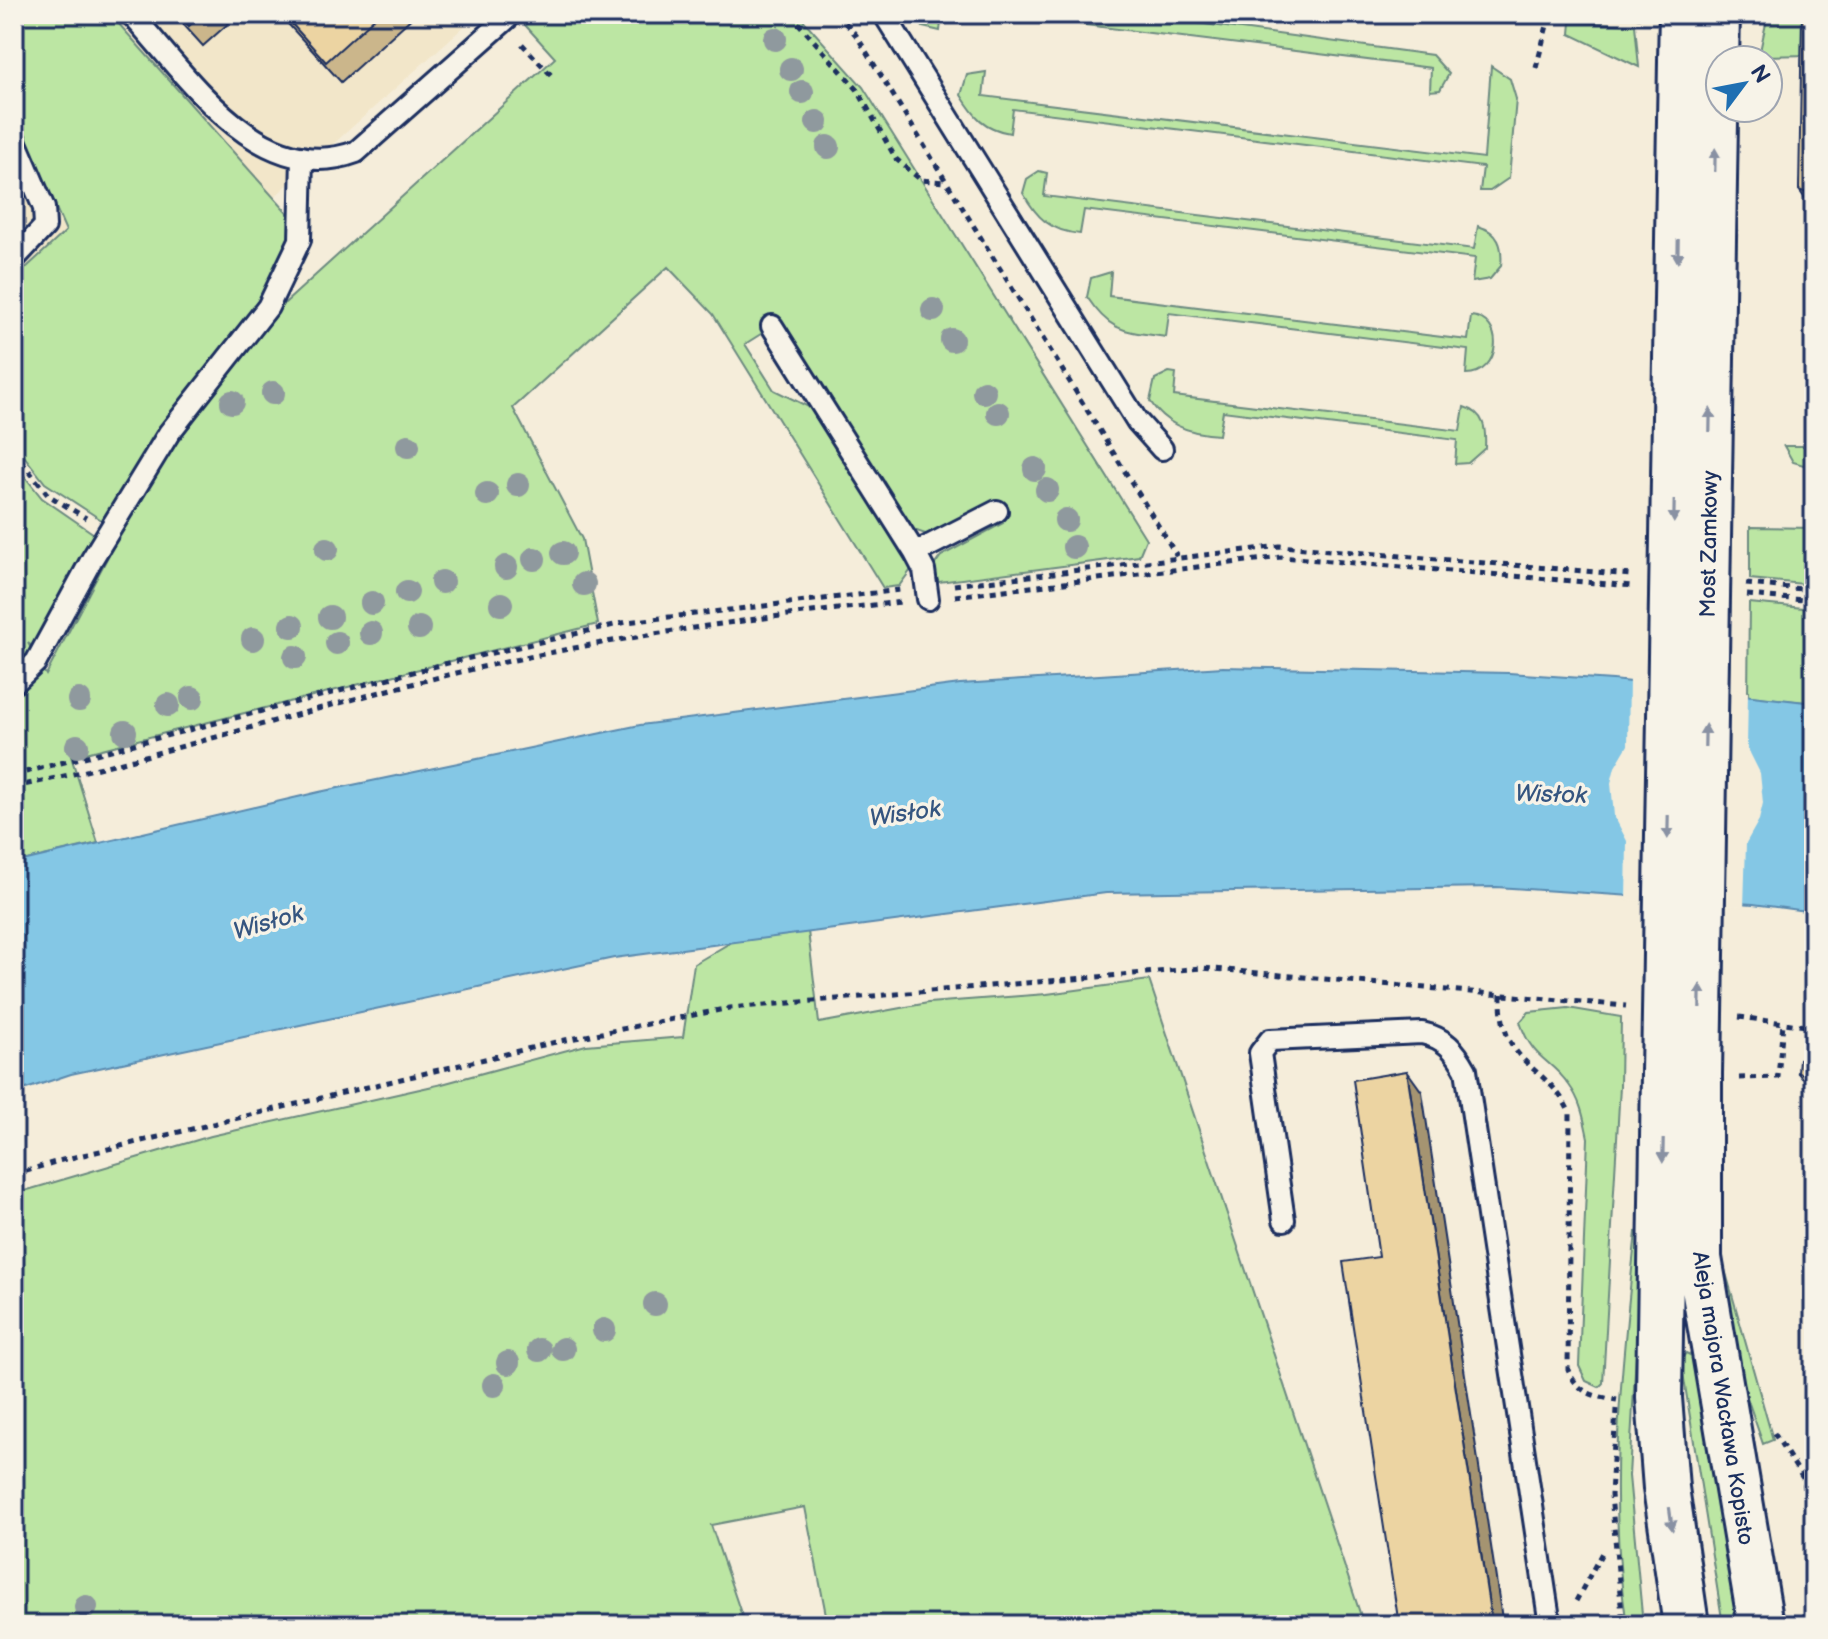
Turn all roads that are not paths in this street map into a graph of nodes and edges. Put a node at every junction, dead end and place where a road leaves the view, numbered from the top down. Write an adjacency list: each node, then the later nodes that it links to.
1 (131, 14): 8 (lane)
2 (884, 14): 11 (lane)
3 (1682, 14): 6 (main road, Most Zamkowy)
4 (1717, 14): 6 (main road, Most Zamkowy)
5 (508, 18): 8 (lane)
6 (1699, 61): 16 (main road, Most Zamkowy, bridge)
7 (14, 138): 9 (lane)
8 (302, 157): 15 (lane)
9 (14, 259)
10 (772, 326): 13 (lane)
11 (1162, 449)
12 (997, 511): 13 (lane)
13 (915, 553): 14 (lane)
14 (928, 599)
15 (14, 683)
16 (1682, 1073): 19 (main road, Aleja majora Wacława Kopisto, one-way to 19); 20 (main road, Aleja majora Wacława Kopisto)
17 (1284, 1220): 18 (lane)
18 (1550, 1625)
19 (1686, 1625)
20 (1761, 1625)

